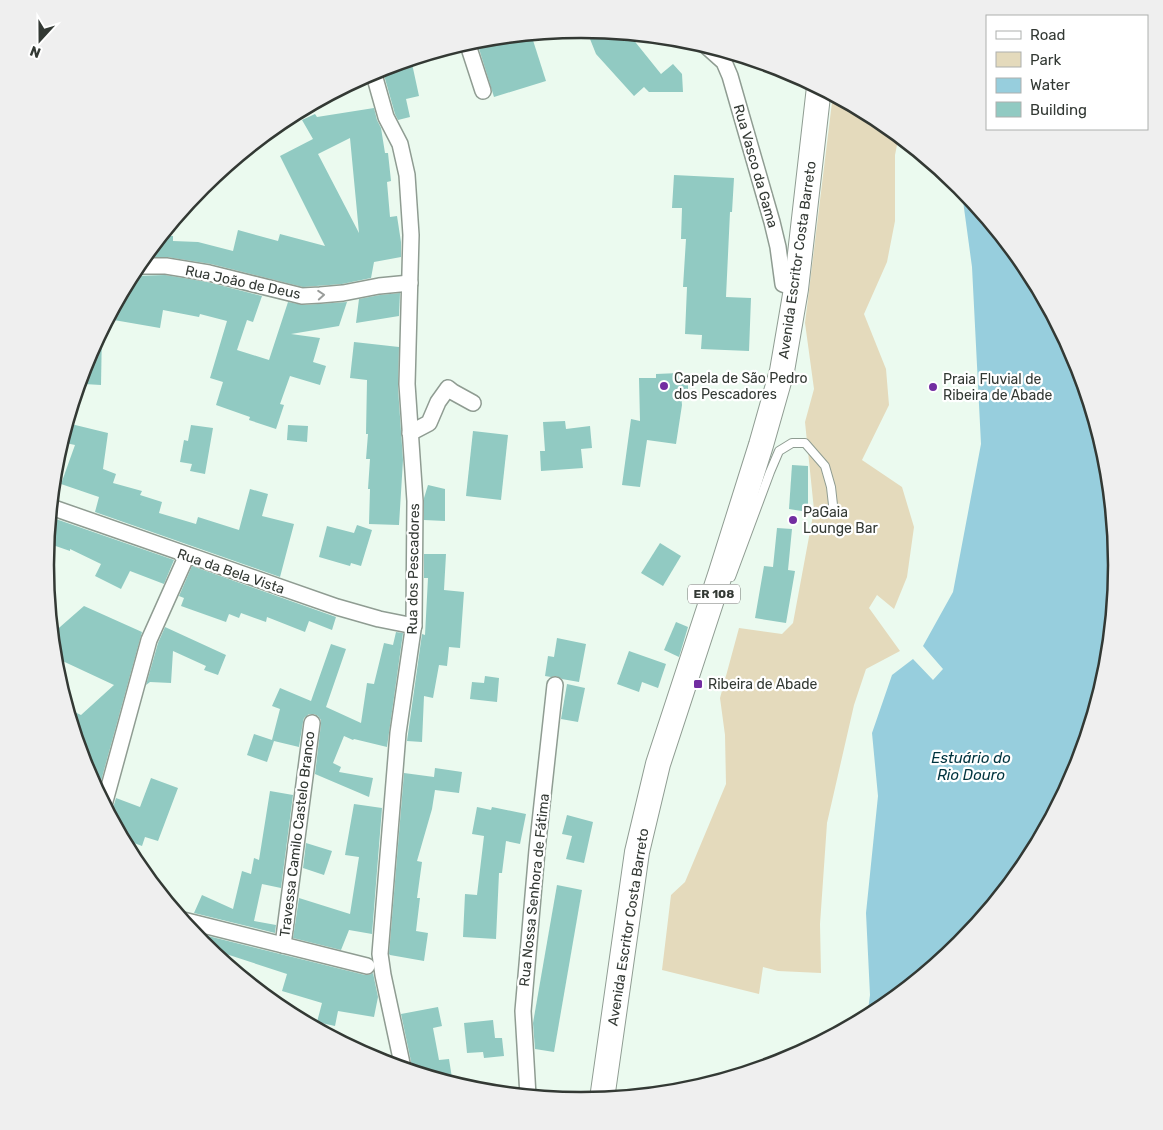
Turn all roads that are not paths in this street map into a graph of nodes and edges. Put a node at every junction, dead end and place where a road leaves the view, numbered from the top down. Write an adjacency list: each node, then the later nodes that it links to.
1 (470, 50): 4 (street)
2 (716, 55): 8 (street, Rua Vasco da Gama)
3 (376, 80): 7 (street, Rua dos Pescadores)
4 (483, 91)
5 (818, 94): 8 (main road, Avenida Escritor Costa Barreto / ER 108)
6 (147, 266): 7 (street, Rua João de Deus, one-way to 7)
7 (410, 283): 10 (street, Rua dos Pescadores)
8 (796, 288): 14 (main road, Avenida Escritor Costa Barreto / ER 108)
9 (473, 403): 10 (street)
10 (410, 433): 15 (street, Rua dos Pescadores)
11 (833, 505): 14 (lane)
12 (57, 509): 13 (street, Rua da Bela Vista)
13 (187, 555): 15 (street, Rua da Bela Vista); 18 (street)
14 (715, 592): 24 (main road, Avenida Escritor Costa Barreto / ER 108)
15 (414, 626): 22 (street, Rua dos Pescadores)
16 (555, 685): 23 (street, Rua Nossa Senhora de Fátima)
17 (312, 723): 20 (street, Travessa Camilo Castelo Branco)
18 (107, 795)
19 (195, 923): 20 (street)
20 (283, 945): 21 (street)
21 (367, 966)
22 (401, 1061)
23 (528, 1089)
24 (603, 1091)

